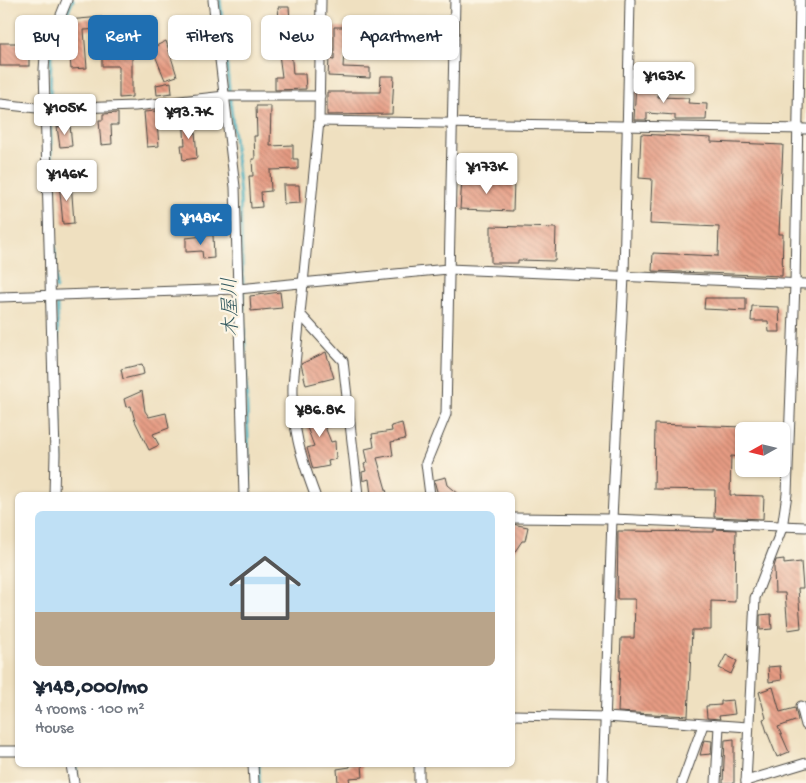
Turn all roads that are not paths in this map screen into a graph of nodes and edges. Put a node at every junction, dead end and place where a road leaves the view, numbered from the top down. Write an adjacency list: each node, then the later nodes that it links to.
1 (67, 0): 10 (street)
2 (213, 0): 7 (street)
3 (321, 0): 8 (street)
4 (455, 0): 12 (street)
5 (630, 0): 13 (street)
6 (800, 0): 14 (street)
7 (229, 96): 8 (street); 10 (street); 20 (street)
8 (320, 96): 11 (street)
9 (0, 104): 10 (street)
10 (46, 109): 21 (street)
11 (319, 121): 12 (street); 17 (street)
12 (453, 124): 13 (street); 15 (street)
13 (628, 125): 14 (street); 16 (street)
14 (802, 129): 18 (street)
15 (448, 269): 16 (street); 17 (street); 28 (street)
16 (624, 276): 18 (street); 30 (street)
17 (304, 284): 20 (street); 23 (street)
18 (795, 284): 19 (street); 32 (street)
19 (806, 284)
20 (242, 289): 21 (street); 25 (street)
21 (51, 296): 22 (street); 24 (street)
22 (0, 297)
23 (300, 314): 26 (street); 27 (street)
24 (54, 492)
25 (244, 492)
26 (314, 492)
27 (358, 492)
28 (430, 492)
29 (515, 518): 30 (street)
30 (612, 519): 32 (street); 35 (street)
31 (806, 527): 32 (street)
32 (782, 528): 39 (street)
33 (801, 706): 37 (street)
34 (515, 714): 35 (street)
35 (606, 717): 36 (street); 50 (street)
36 (703, 725): 38 (street); 51 (street)
37 (806, 725)
38 (719, 726): 39 (street); 52 (street)
39 (748, 727): 46 (street)
40 (15, 750): 41 (street)
41 (0, 751)
42 (806, 763): 46 (street)
43 (71, 767): 47 (street)
44 (253, 767): 48 (street)
45 (419, 767): 49 (street)
46 (746, 782)
47 (74, 783)
48 (254, 783)
49 (419, 783)
50 (603, 783)
51 (682, 783)
52 (716, 783)

